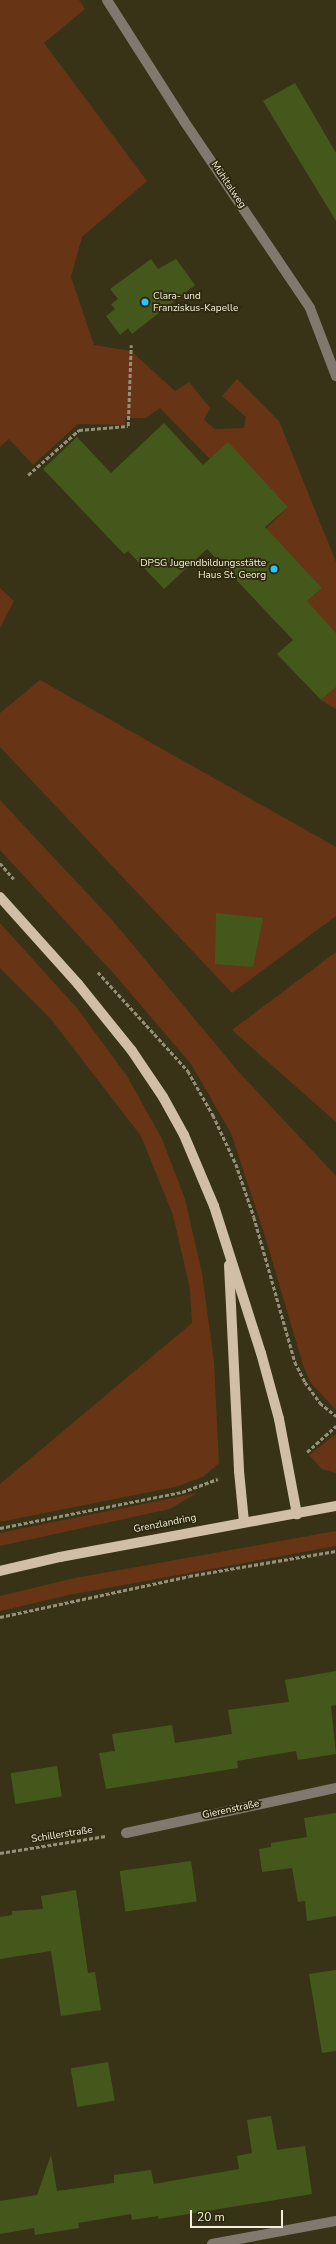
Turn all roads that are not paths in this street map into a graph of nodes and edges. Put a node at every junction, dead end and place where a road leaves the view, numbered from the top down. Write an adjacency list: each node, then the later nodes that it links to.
1 (108, 0): 2 (street, Mühltalweg)
2 (336, 376)
3 (0, 897): 4 (main road)
4 (228, 1251): 6 (main road); 7 (main road)
5 (336, 1506): 6 (main road, Grenzlandring)
6 (297, 1514): 7 (main road, Grenzlandring)
7 (244, 1522): 8 (main road, Grenzlandring)
8 (0, 1571)
9 (336, 1788): 10 (street, Gierenstraße)
10 (126, 1833)
11 (336, 2222): 12 (street)
12 (212, 2244)

